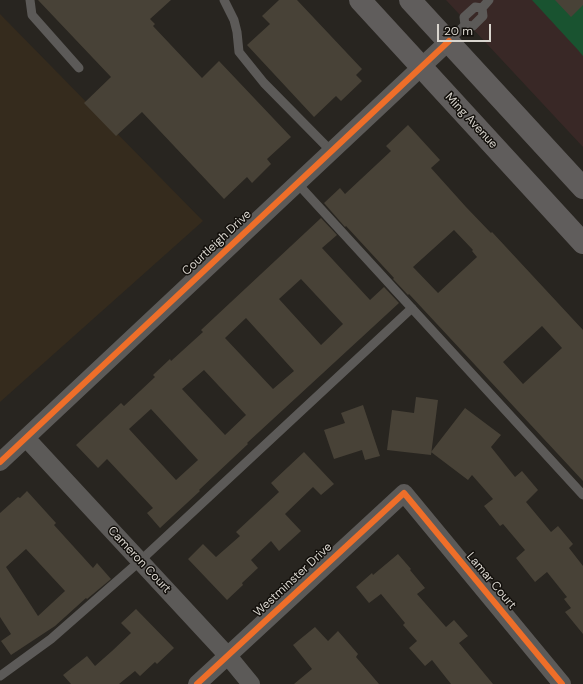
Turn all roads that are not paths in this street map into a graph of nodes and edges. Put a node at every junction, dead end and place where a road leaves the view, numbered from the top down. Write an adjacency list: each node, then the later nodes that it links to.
1 (30, 0): 8 (lane)
2 (224, 0): 9 (lane)
3 (360, 0): 7 (main road, Ming Avenue)
4 (410, 0): 6 (main road)
5 (489, 0): 6 (lane)
6 (448, 41): 7 (street, Courtleigh Drive); 11 (main road)
7 (421, 67): 9 (street, Courtleigh Drive); 12 (main road, Ming Avenue)
8 (79, 68)
9 (331, 151): 10 (street, Courtleigh Drive)
10 (297, 183): 13 (lane); 14 (street, Courtleigh Drive)
11 (583, 188)
12 (583, 243)
13 (412, 308): 17 (lane); 18 (lane)
14 (26, 438): 15 (street, Courtleigh Drive); 18 (street, Cameron Court)
15 (0, 462)
16 (404, 493): 19 (street, Westminster Drive); 23 (street, Lamar Court)
17 (583, 495)
18 (140, 561): 19 (street, Cameron Court); 20 (lane)
19 (228, 656): 21 (street, Westminster Drive); 22 (street, Cameron Court)
20 (0, 676)
21 (197, 684)
22 (251, 684)
23 (562, 684)

